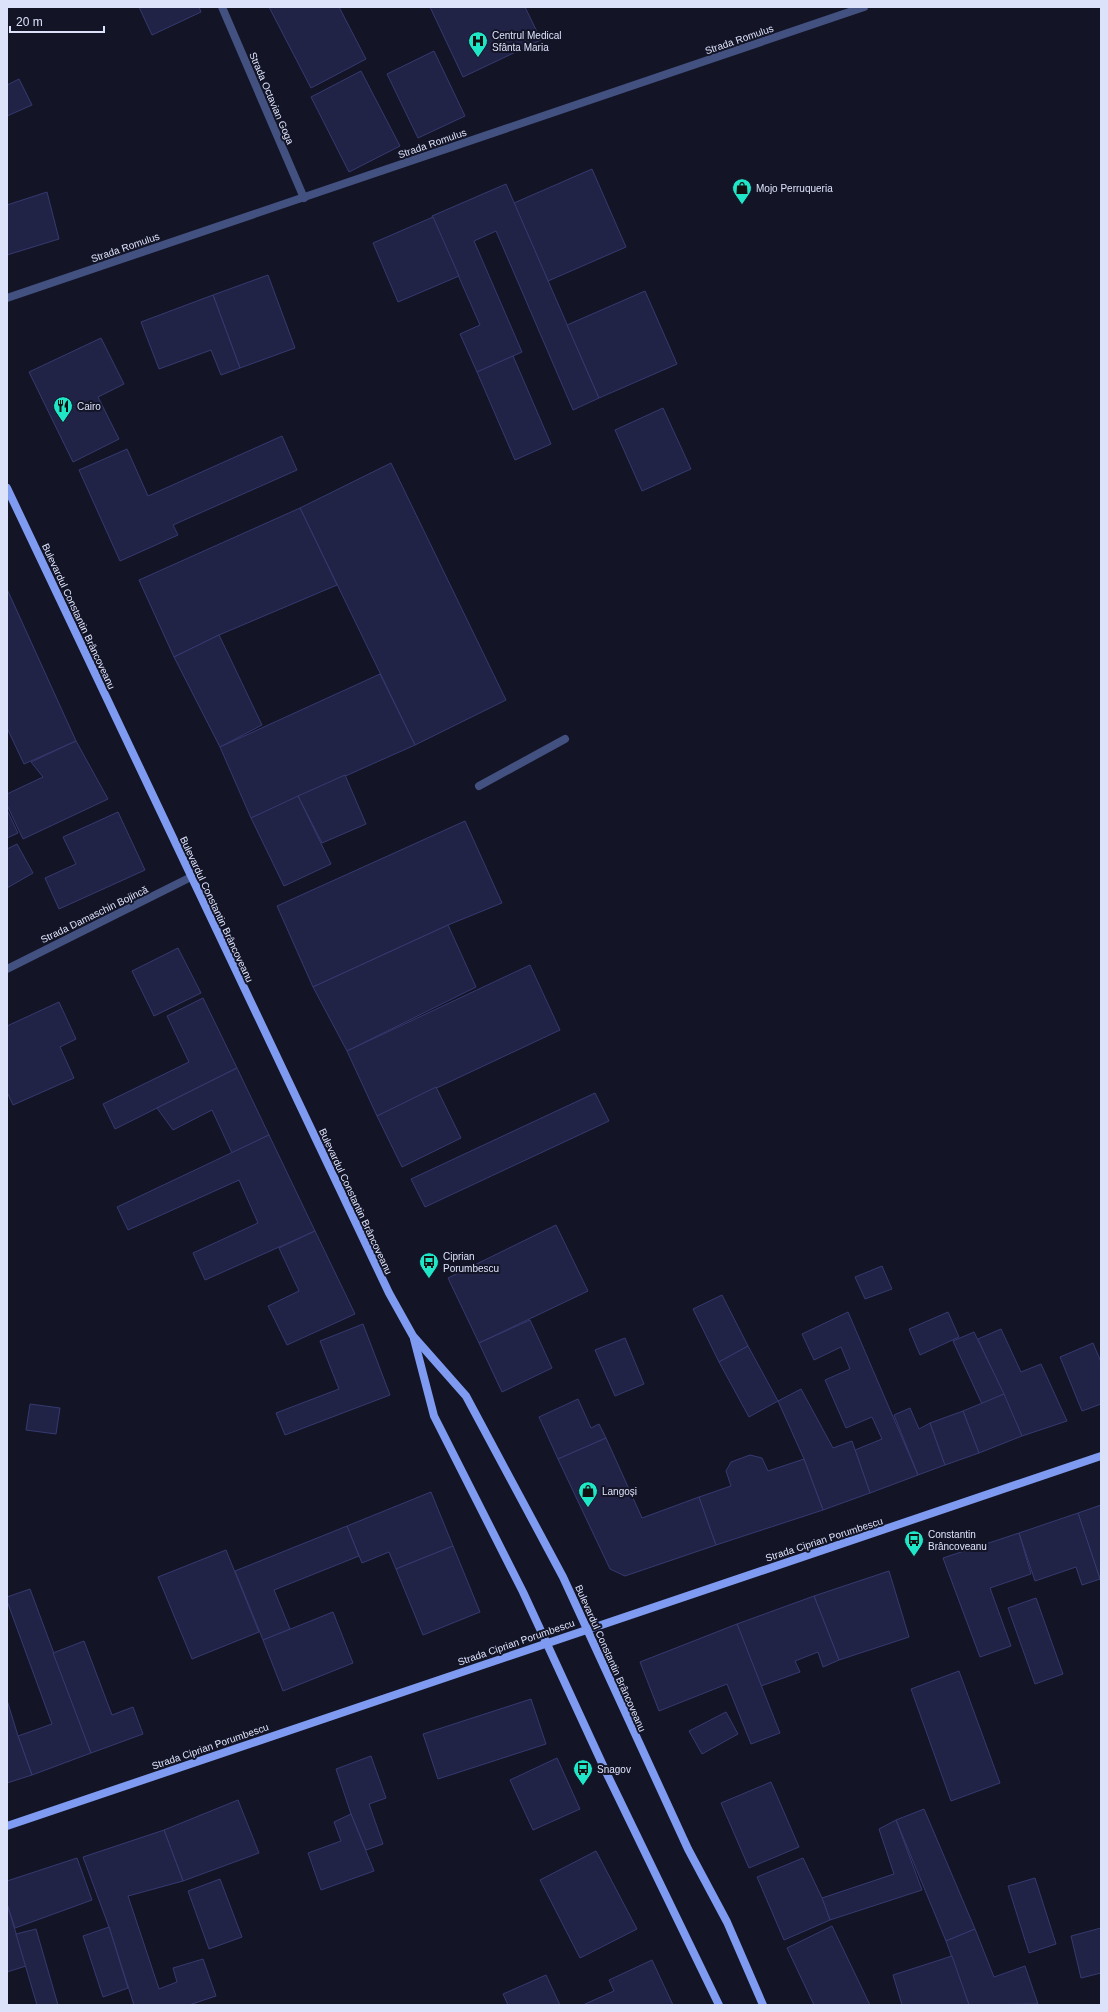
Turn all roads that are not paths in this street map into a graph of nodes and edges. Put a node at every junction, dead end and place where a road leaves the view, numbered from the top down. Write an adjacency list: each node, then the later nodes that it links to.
1 (222, 7): 3 (street, Strada Octavian Goga)
2 (864, 7): 3 (street, Strada Romulus)
3 (304, 198): 4 (street, Strada Romulus)
4 (7, 298)
5 (7, 488): 8 (main road, Bulevardul Constantin Brâncoveanu)
6 (565, 739): 7 (street)
7 (479, 786)
8 (191, 877): 9 (street, Strada Damaschin Bojincă); 10 (main road, Bulevardul Constantin Brâncoveanu)
9 (7, 969)
10 (413, 1336): 12 (main road, Bulevardul Constantin Brâncoveanu); 13 (main road, Bulevardul Constantin Brâncoveanu)
11 (1101, 1456): 12 (main road, Strada Ciprian Porumbescu)
12 (587, 1629): 13 (main road, Strada Ciprian Porumbescu); 16 (main road, Bulevardul Constantin Brâncoveanu)
13 (546, 1643): 14 (main road, Strada Ciprian Porumbescu); 15 (main road, Bulevardul Constantin Brâncoveanu)
14 (7, 1826)
15 (719, 2005)
16 (763, 2005)

